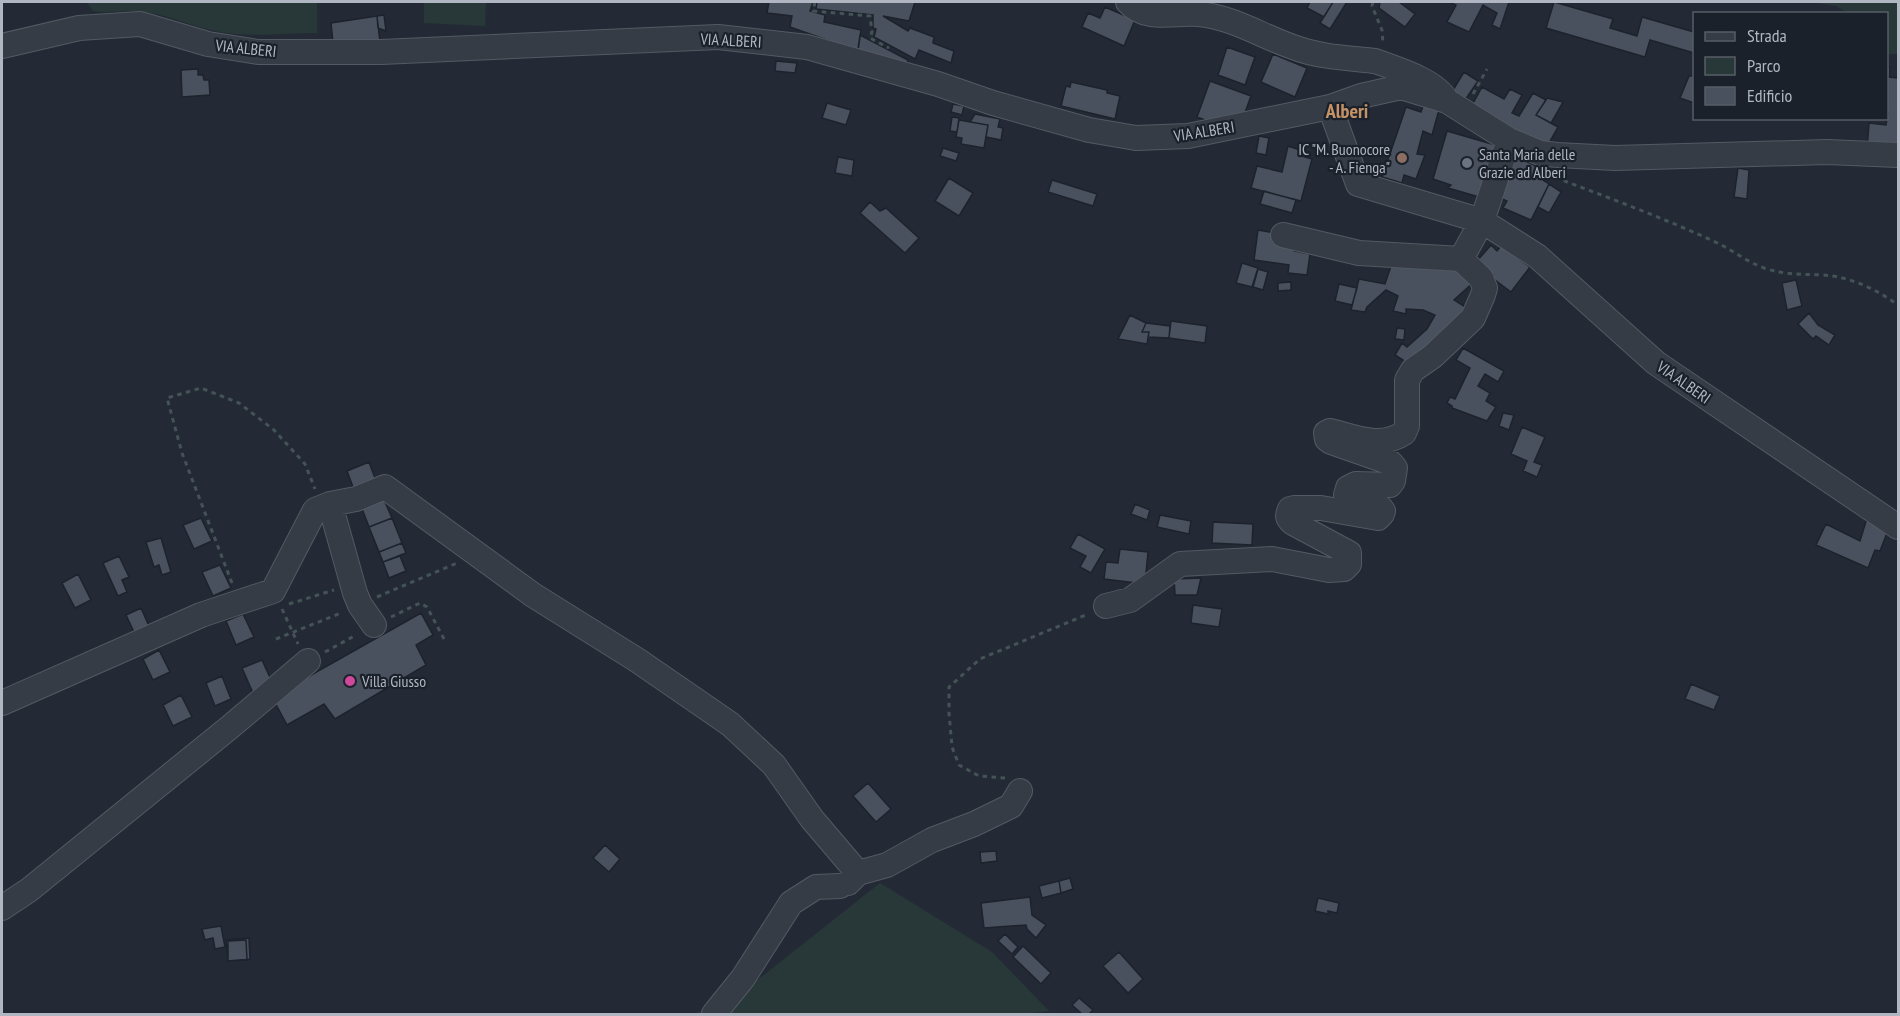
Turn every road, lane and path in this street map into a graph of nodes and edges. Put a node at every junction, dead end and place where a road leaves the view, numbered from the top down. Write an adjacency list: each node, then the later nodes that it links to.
1 (815, 2): 5 (path)
2 (1373, 2): 6 (path)
3 (1124, 3): 6 (street, VIA ALBERI)
4 (2, 46): 9 (street, VIA ALBERI)
5 (891, 49)
6 (1379, 62): 8 (street, VIA ALBERI)
7 (1487, 69): 8 (path)
8 (1455, 106): 9 (street, VIA ALBERI); 10 (street, VIA ALBERI)
9 (1330, 107): 13 (street, VIA ALBERI)
10 (1509, 140): 11 (street, VIA ALBERI); 13 (street)
11 (1540, 153): 12 (street, VIA ALBERI); 16 (path)
12 (1899, 155)
13 (1482, 221): 15 (street); 18 (street, VIA ALBERI)
14 (1283, 235): 15 (street)
15 (1461, 259): 21 (street)
16 (1899, 305)
17 (326, 506): 19 (street); 20 (street); 20 (path); 27 (street)
18 (1899, 527)
19 (353, 584): 22 (street); 23 (path)
20 (239, 603): 25 (street)
21 (1106, 606): 26 (path)
22 (374, 625)
23 (292, 632)
24 (308, 661): 28 (street)
25 (2, 703)
26 (1020, 791): 27 (street)
27 (849, 881): 29 (street)
28 (2, 908)
29 (714, 1014)

